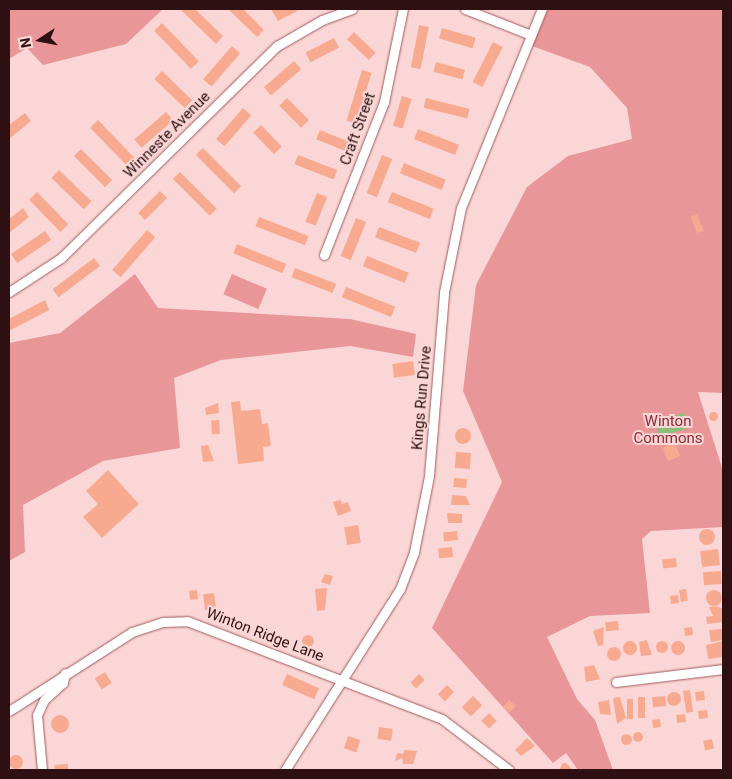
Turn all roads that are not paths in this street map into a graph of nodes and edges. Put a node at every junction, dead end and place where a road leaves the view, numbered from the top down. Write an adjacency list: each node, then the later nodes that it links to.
1 (352, 9): 7 (street, Winneste Avenue)
2 (404, 9): 6 (street, Craft Street)
3 (465, 9): 5 (street)
4 (542, 9): 5 (street, Kings Run Drive)
5 (531, 35): 10 (street, Kings Run Drive)
6 (324, 255)
7 (10, 290)
8 (723, 669): 11 (street)
9 (65, 673): 10 (street, Winton Ridge Lane); 12 (street, Winton Ridge Lane); 13 (street)
10 (343, 679): 14 (street, Kings Run Drive); 15 (street, Winton Ridge Lane)
11 (616, 682)
12 (9, 711)
13 (42, 770)
14 (285, 770)
15 (509, 770)

